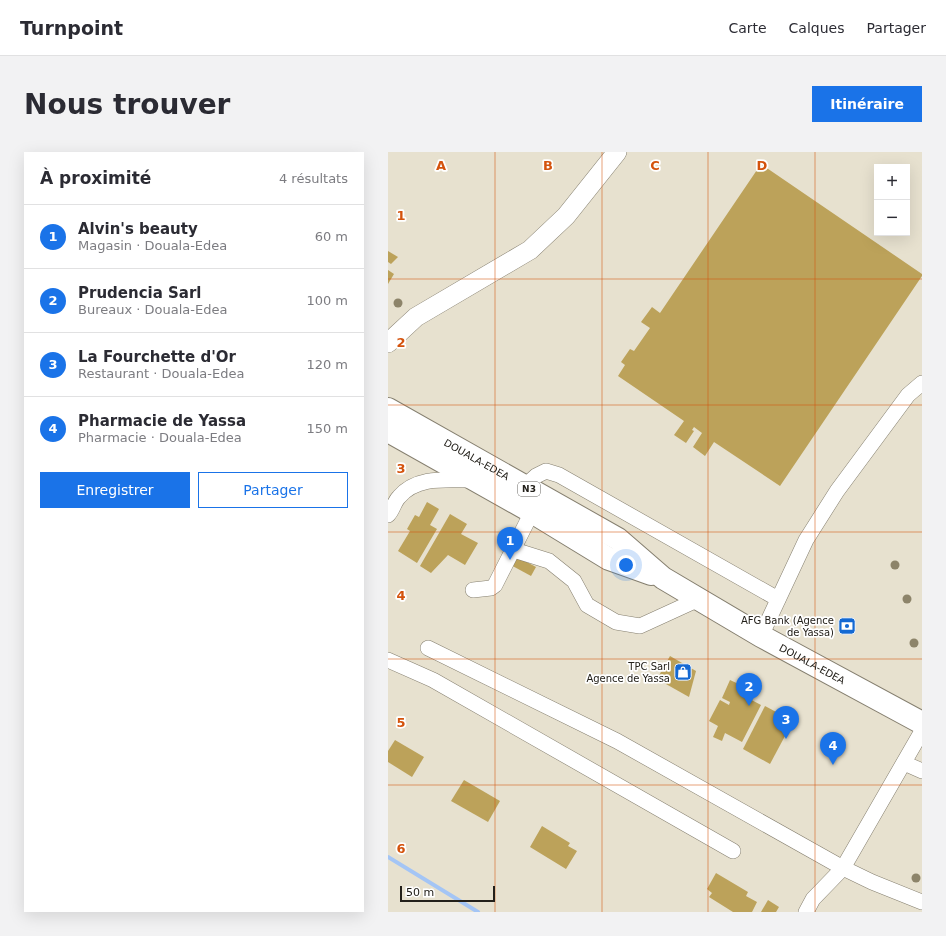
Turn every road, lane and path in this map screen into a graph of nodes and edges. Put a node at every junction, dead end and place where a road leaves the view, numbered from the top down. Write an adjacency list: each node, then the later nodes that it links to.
1 (617, 152): 2 (main road)
2 (388, 343)
3 (922, 383): 14 (street)
4 (388, 409): 7 (highway, DOUALA-EDEA / N3)
5 (388, 431): 6 (highway, DOUALA-EDEA / N3)
6 (476, 480): 8 (highway, DOUALA-EDEA / N3); 9 (street)
7 (525, 486): 11 (highway, DOUALA-EDEA / N3); 14 (street)
8 (532, 512): 10 (street); 11 (highway, DOUALA-EDEA / N3)
9 (388, 516)
10 (514, 550): 12 (street); 13 (street)
11 (663, 578): 13 (highway, DOUALA-EDEA / N3)
12 (472, 590)
13 (699, 599): 15 (highway, DOUALA-EDEA / N3)
14 (778, 599): 15 (street)
15 (761, 636): 18 (highway, DOUALA-EDEA / N3)
16 (428, 648): 23 (street)
17 (388, 660): 22 (street)
18 (922, 723)
19 (922, 731): 20 (street)
20 (904, 763): 21 (street); 23 (street)
21 (922, 770)
22 (732, 851)
23 (843, 868): 24 (street); 25 (street)
24 (922, 902)
25 (806, 912)

